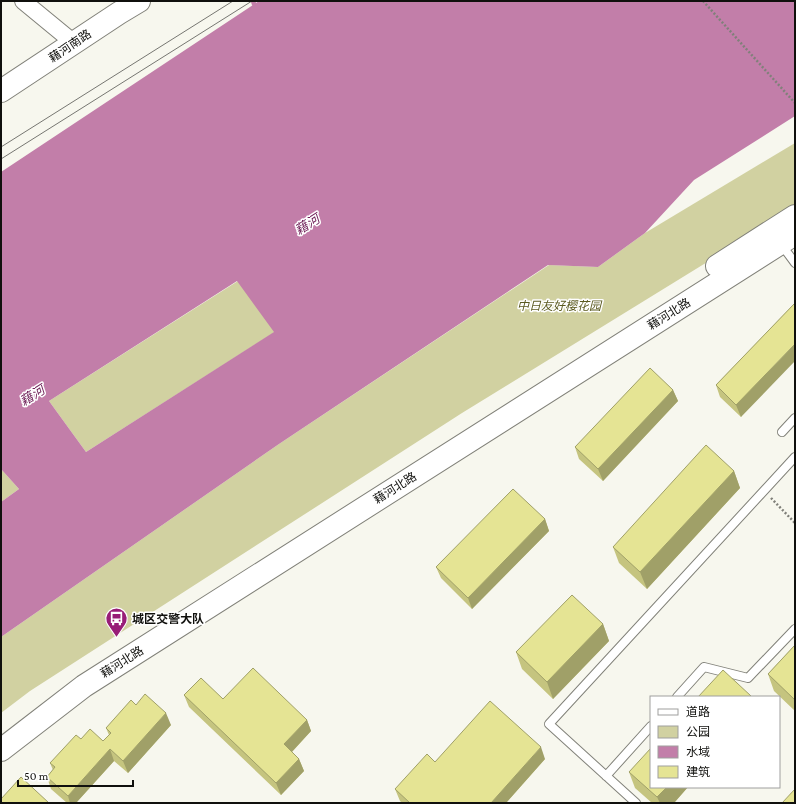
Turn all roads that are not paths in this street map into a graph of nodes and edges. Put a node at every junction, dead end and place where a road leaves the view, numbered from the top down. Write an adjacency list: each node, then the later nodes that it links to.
1 (23, 1): 3 (street)
2 (139, 1): 3 (main road, 藉河南路)
3 (74, 43): 4 (main road, 藉河南路)
4 (1, 91)
5 (795, 216): 14 (main road, 藉河北路)
6 (788, 239): 7 (lane); 15 (main road, 藉河北路)
7 (795, 264)
8 (795, 418): 9 (lane)
9 (782, 432)
10 (795, 457): 16 (lane)
11 (795, 629): 12 (lane)
12 (678, 696)
13 (650, 727): 16 (lane)
14 (1, 731)
15 (1, 750)
16 (606, 776): 17 (lane)
17 (636, 803)

